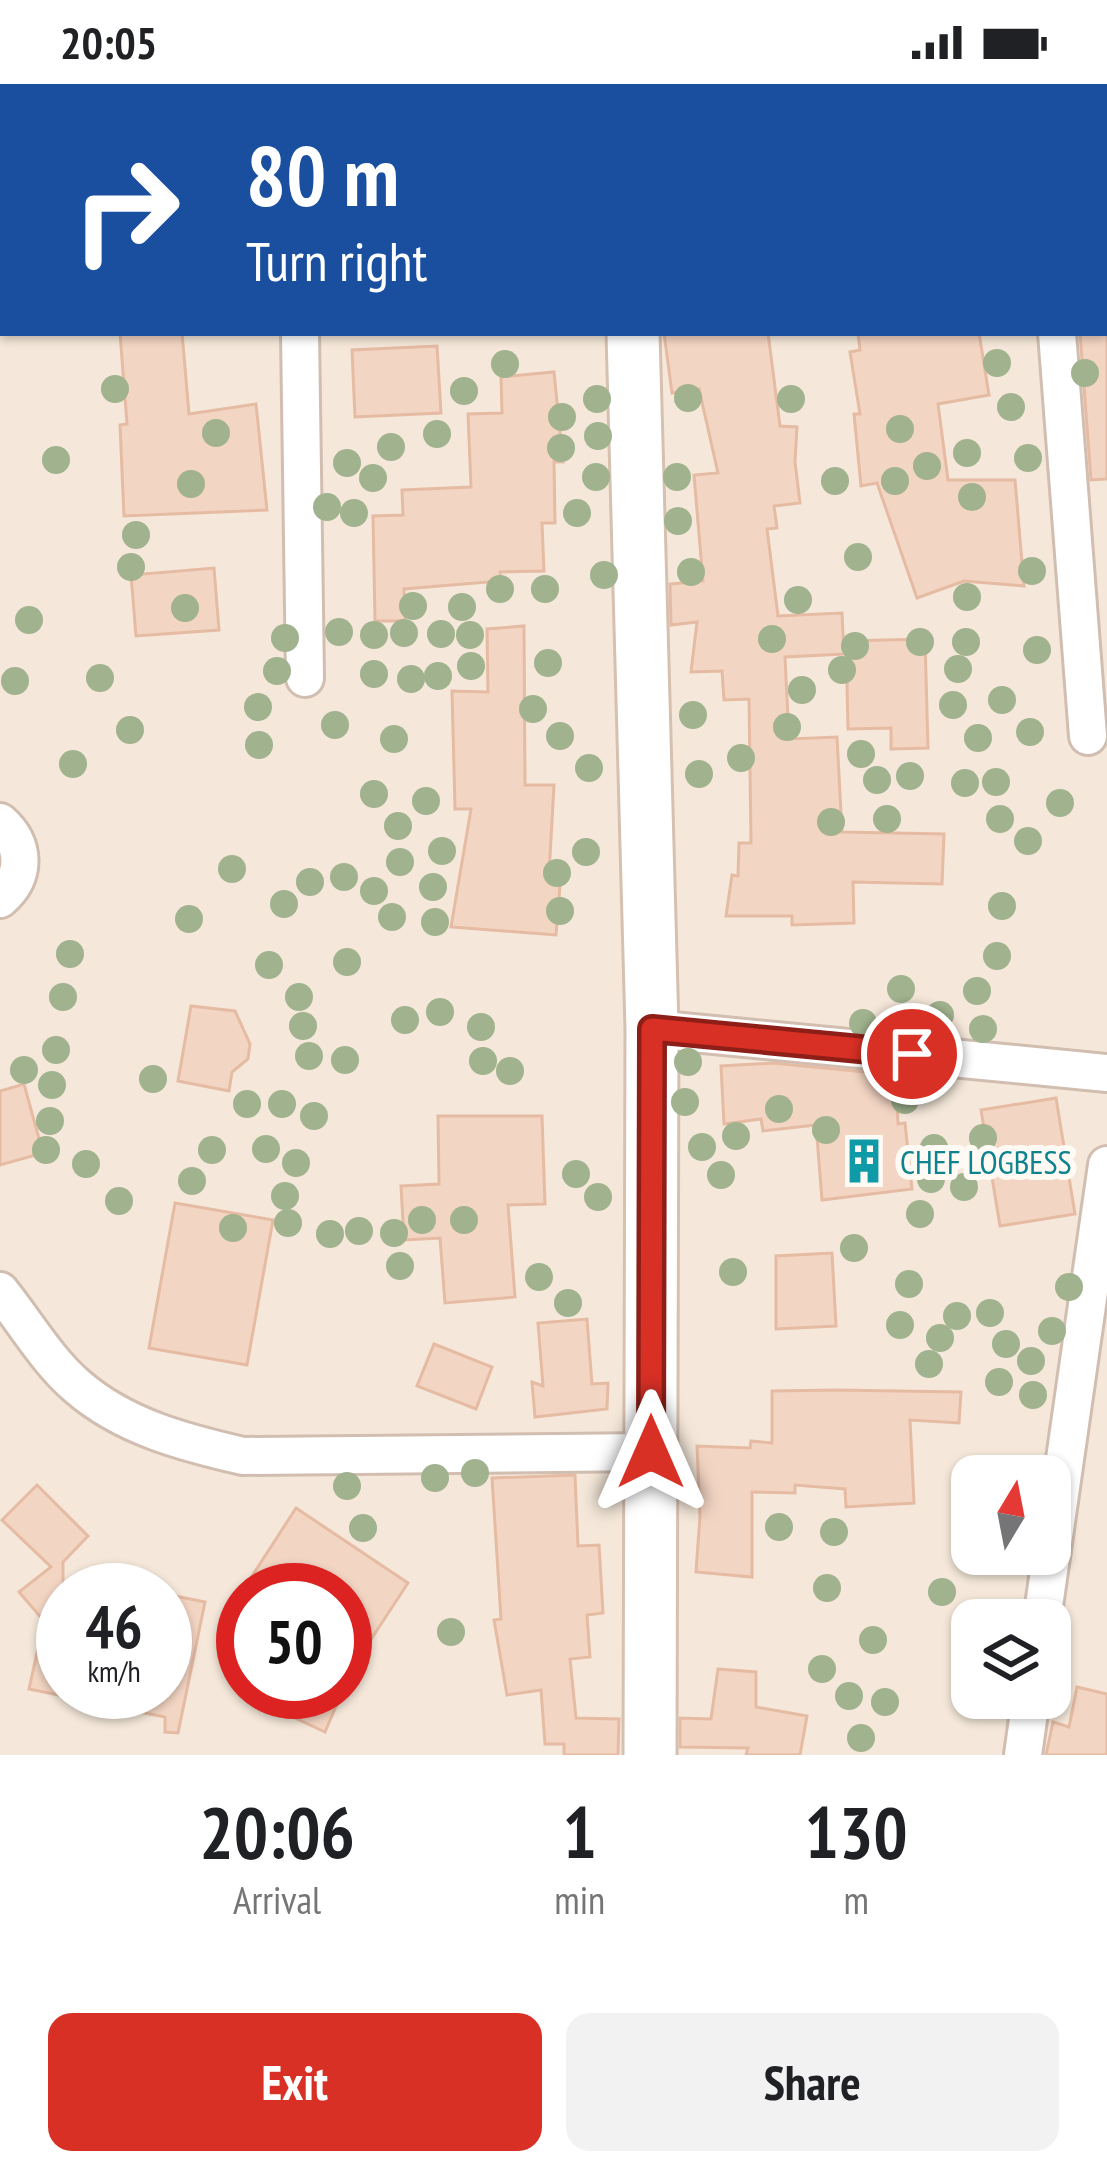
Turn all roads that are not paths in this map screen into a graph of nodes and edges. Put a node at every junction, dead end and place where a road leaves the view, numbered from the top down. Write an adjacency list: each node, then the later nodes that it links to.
1 (300, 336): 4 (street)
2 (633, 336): 8 (main road)
3 (1057, 336): 5 (street)
4 (305, 678)
5 (1088, 736)
6 (0, 822): 7 (street)
7 (0, 899)
8 (652, 1029): 9 (street); 12 (main road)
9 (1107, 1073)
10 (1107, 1165): 13 (street)
11 (0, 1291): 12 (street)
12 (651, 1452): 15 (main road)
13 (1045, 1599)
14 (1028, 1719): 16 (street)
15 (650, 1755)
16 (1023, 1755)

